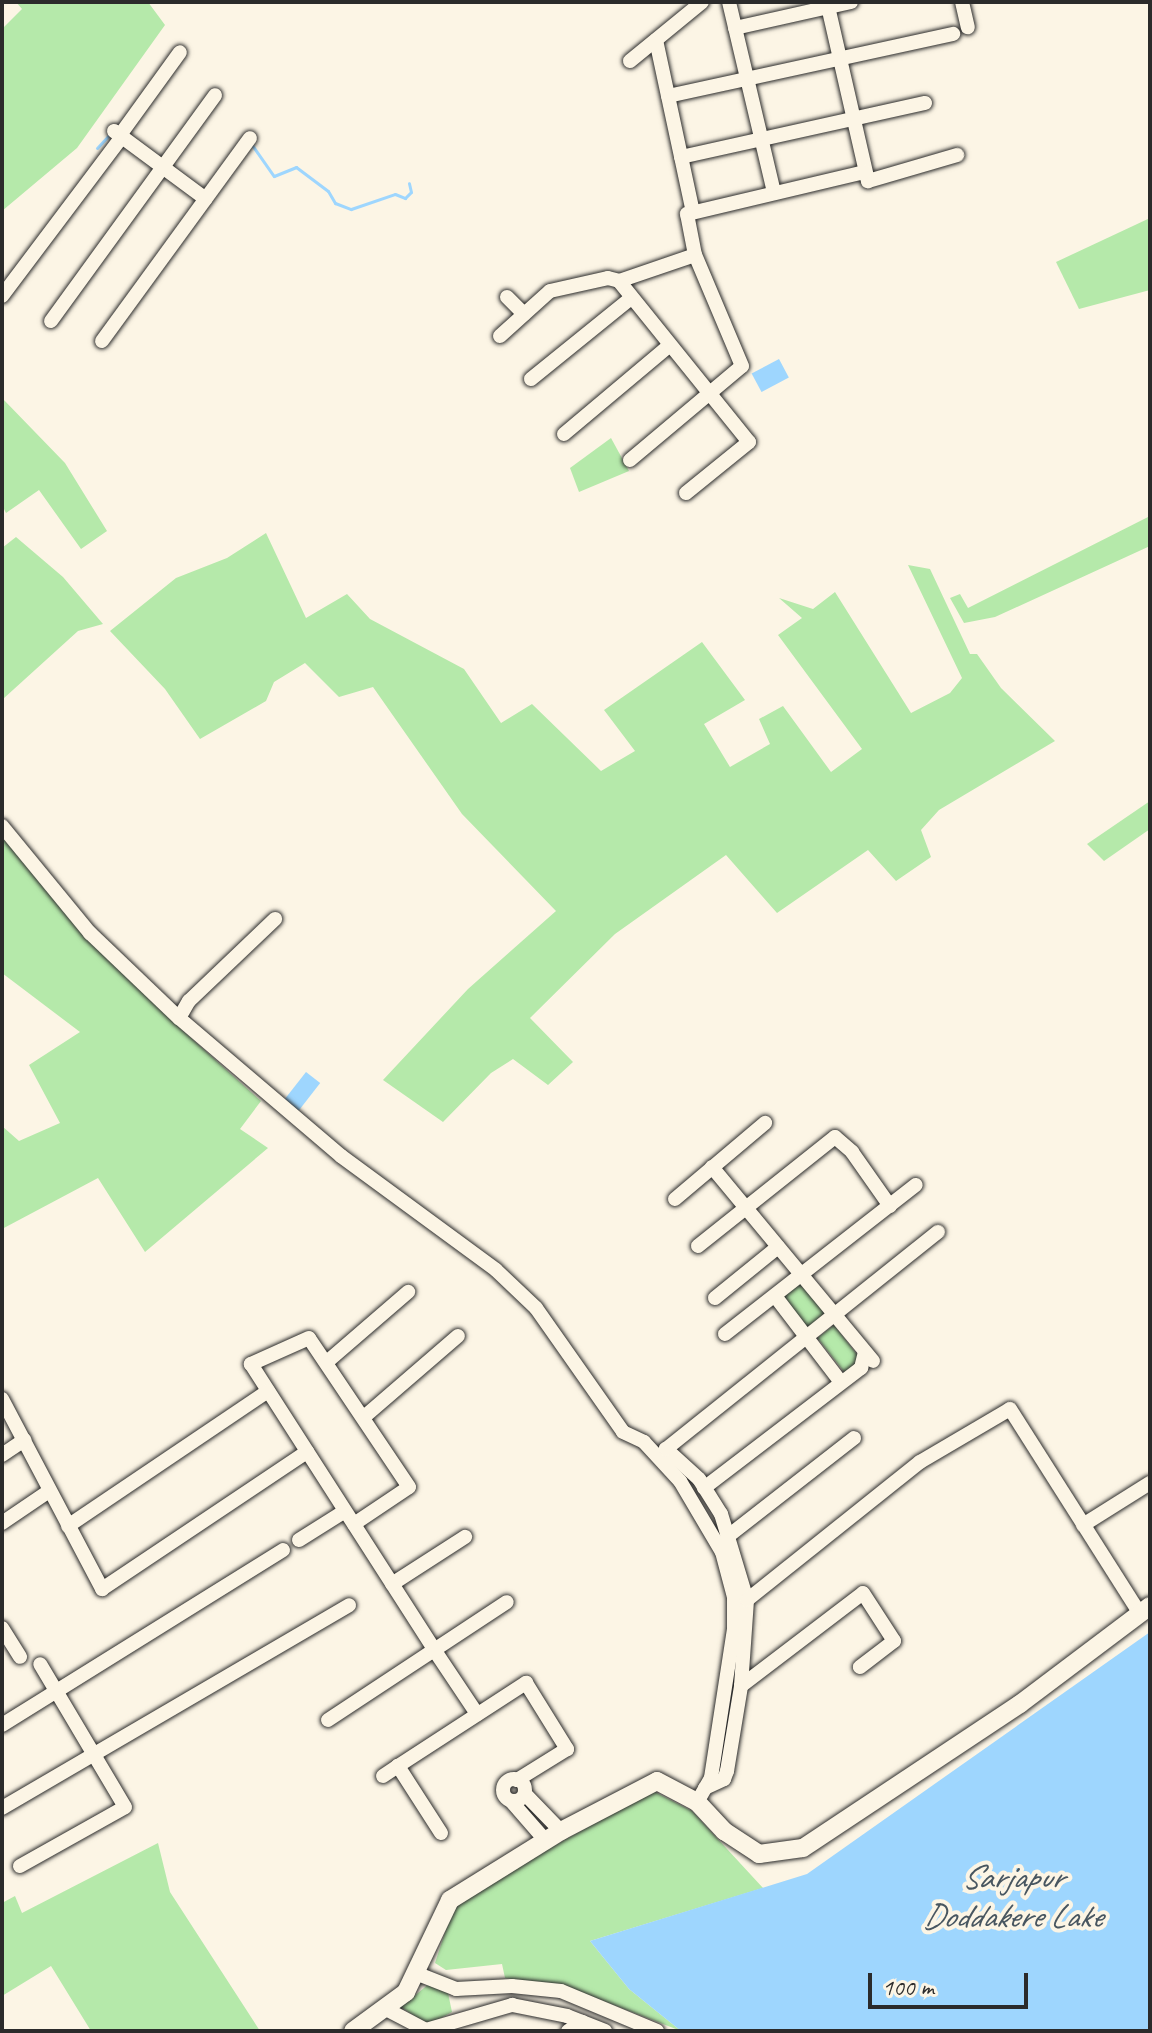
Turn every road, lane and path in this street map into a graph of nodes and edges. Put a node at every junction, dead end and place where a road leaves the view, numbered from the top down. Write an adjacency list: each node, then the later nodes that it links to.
1 (702, 2): 9 (street)
2 (729, 2): 7 (street)
3 (851, 2): 5 (street)
4 (962, 2): 6 (street)
5 (828, 4): 7 (street); 12 (street)
6 (968, 27)
7 (735, 28): 13 (street)
8 (953, 34): 12 (street)
9 (656, 40): 11 (street); 15 (street)
10 (180, 52): 18 (street)
11 (630, 61)
12 (840, 62): 13 (street); 17 (street)
13 (747, 80): 15 (street); 20 (street)
14 (215, 95): 23 (street)
15 (668, 96): 22 (street)
16 (925, 103): 17 (street)
17 (853, 118): 20 (street); 24 (street)
18 (119, 134): 23 (street); 30 (street)
19 (250, 138): 26 (street)
20 (761, 139): 22 (street); 25 (street)
21 (957, 155): 24 (street)
22 (681, 157): 27 (street)
23 (163, 167): 26 (street); 34 (street)
24 (865, 172): 25 (street)
25 (774, 193): 27 (street)
26 (206, 199): 36 (street)
27 (693, 212): 28 (street)
28 (695, 255): 29 (street); 39 (street)
29 (619, 281): 32 (street); 33 (street)
30 (2, 296)
31 (507, 297): 33 (street)
32 (631, 298): 37 (street); 38 (street)
33 (524, 314): 35 (street)
34 (51, 321)
35 (500, 336)
36 (102, 341)
37 (669, 346): 39 (street); 40 (street)
38 (531, 379)
39 (709, 393): 41 (street); 42 (street)
40 (564, 434)
41 (630, 460)
42 (686, 493)
43 (2, 826): 45 (street)
44 (275, 919): 45 (street)
45 (179, 1018): 104 (street)
46 (765, 1123): 47 (street)
47 (712, 1167): 49 (street); 51 (street)
48 (916, 1185): 50 (street)
49 (675, 1199)
50 (890, 1206): 51 (street); 55 (street)
51 (745, 1207): 53 (street); 54 (street)
52 (938, 1232): 59 (street)
53 (698, 1246)
54 (778, 1247): 55 (street); 58 (street)
55 (802, 1275): 57 (street); 59 (street)
56 (408, 1292): 63 (street)
57 (775, 1296): 60 (street); 62 (street)
58 (715, 1298)
59 (835, 1315): 62 (street); 64 (street)
60 (725, 1334)
61 (458, 1336): 67 (street)
62 (807, 1337): 64 (street); 73 (street)
63 (328, 1361): 65 (street); 67 (street)
64 (840, 1381): 73 (street)
65 (268, 1391): 70 (street); 79 (street)
66 (2, 1399): 69 (street)
67 (364, 1417): 77 (street)
68 (854, 1438): 81 (street)
69 (24, 1440): 71 (street); 74 (street)
70 (307, 1452): 75 (street); 79 (street)
71 (2, 1455)
72 (1150, 1483): 78 (street)
73 (704, 1488): 81 (street)
74 (49, 1491): 76 (street); 79 (street)
75 (345, 1511): 77 (street); 82 (street)
76 (2, 1523)
77 (354, 1524): 84 (street)
78 (1083, 1525): 85 (street); 88 (street)
79 (68, 1526)
80 (465, 1537): 84 (street)
81 (727, 1537): 85 (street)
82 (299, 1540)
83 (283, 1550): 95 (street)
84 (392, 1584): 90 (street)
85 (747, 1600): 94 (street)
86 (507, 1602): 90 (street)
87 (349, 1605): 99 (street)
88 (1145, 1610): 104 (main road)
89 (2, 1628): 91 (street)
90 (435, 1651): 96 (street); 97 (street)
91 (20, 1657)
92 (40, 1664): 95 (street)
93 (860, 1667): 94 (street)
94 (741, 1686): 104 (street)
95 (57, 1693): 98 (street); 99 (street)
96 (477, 1714): 100 (street); 102 (street)
97 (328, 1720)
98 (2, 1725)
99 (93, 1754): 106 (street); 109 (street)
100 (398, 1766): 101 (street); 107 (street)
101 (383, 1776)
102 (517, 1780): 103 (street); 105 (street)
103 (525, 1794): 105 (street); 108 (street)
104 (701, 1795): 108 (main road)
105 (511, 1801): 108 (street)
106 (2, 1808)
107 (441, 1833)
108 (553, 1836): 110 (main road)
109 (20, 1866)
110 (418, 1974): 111 (main road); 116 (street)
111 (386, 2009): 112 (street); 113 (main road)
112 (582, 2022): 114 (street); 115 (street)
113 (353, 2031)
114 (568, 2031)
115 (605, 2031)
116 (657, 2031)

